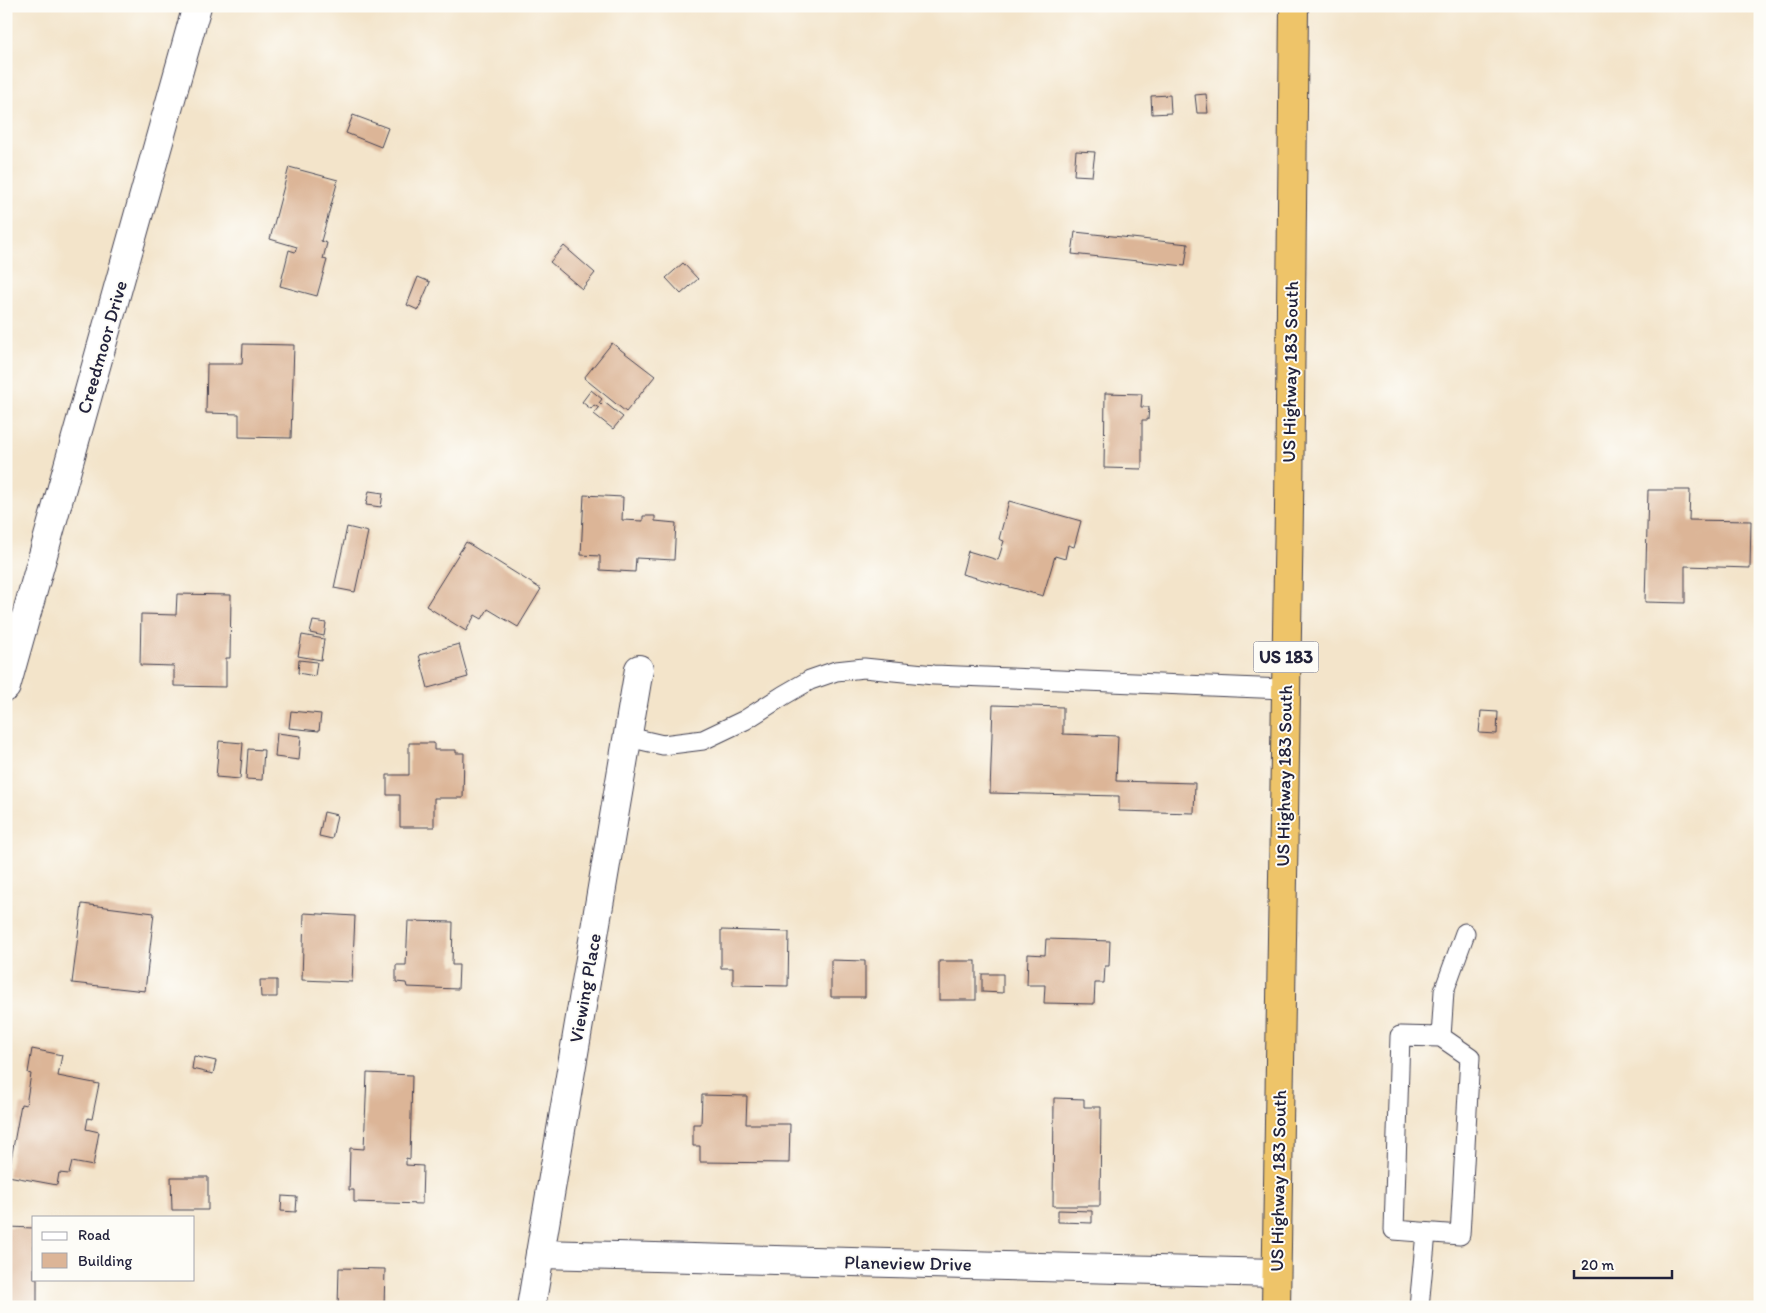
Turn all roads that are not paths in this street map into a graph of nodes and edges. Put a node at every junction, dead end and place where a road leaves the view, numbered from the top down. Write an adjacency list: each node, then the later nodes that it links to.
1 (197, 6): 4 (street, Creedmoor Drive)
2 (1294, 6): 5 (highway, US Highway 183 South / US 183)
3 (639, 668): 6 (street, Viewing Place)
4 (6, 687)
5 (1286, 689): 6 (lane); 11 (highway, US Highway 183 South / US 183)
6 (628, 737): 10 (street, Viewing Place)
7 (1465, 933): 8 (lane)
8 (1441, 1037): 9 (lane); 9 (lane)
9 (1426, 1233): 14 (lane)
10 (540, 1254): 11 (street, Planeview Drive); 12 (street, Viewing Place)
11 (1276, 1273): 13 (highway, US Highway 183 South / US 183)
12 (531, 1307)
13 (1276, 1307)
14 (1419, 1307)

